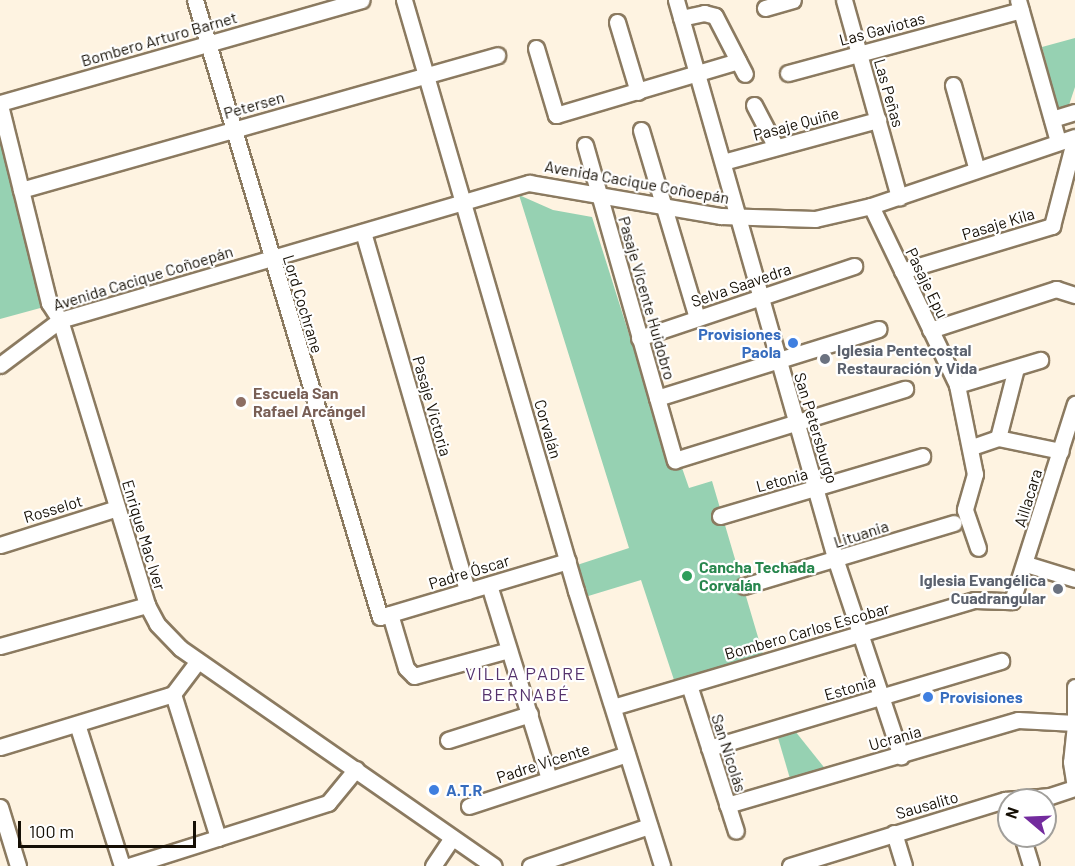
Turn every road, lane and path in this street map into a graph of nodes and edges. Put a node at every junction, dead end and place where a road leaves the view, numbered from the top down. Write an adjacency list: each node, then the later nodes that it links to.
1 (195, 0): 11 (street, Lord Cochrane)
2 (362, 0): 11 (street, Bombero Arturo Barnet)
3 (404, 0): 17 (street, Corvalán)
4 (676, 0): 9 (street, San Petersburgo)
5 (793, 0): 8 (street)
6 (844, 0): 13 (street, Las Peñas)
7 (1019, 5): 13 (street, Las Gaviotas); 23 (street)
8 (765, 8)
9 (681, 18): 15 (street, San Petersburgo); 15 (street)
10 (617, 22): 19 (street)
11 (208, 44): 20 (street, Bombero Arturo Barnet); 25 (street, Lord Cochrane)
12 (536, 48): 19 (street)
13 (859, 54): 16 (street, Las Gaviotas); 24 (street, Las Peñas)
14 (497, 56): 17 (street, Petersen)
15 (697, 73): 19 (street); 31 (street, San Petersburgo)
16 (788, 73)
17 (426, 75): 25 (street, Petersen); 36 (street, Corvalán)
18 (953, 85): 32 (street)
19 (638, 92)
20 (0, 104): 33 (street, Enrique Mac Iver)
21 (754, 105): 30 (street)
22 (1075, 112): 23 (street)
23 (1052, 119): 28 (street)
24 (878, 120): 30 (street, Pasaje Quiñe); 34 (street, Las Peñas)
25 (233, 130): 33 (street, Petersen); 41 (street, Lord Cochrane)
26 (641, 130): 38 (street)
27 (1075, 138): 28 (street, Avenida Cacique Coñoepán); 43 (street, Pasaje Kila)
28 (1058, 141): 32 (street, Avenida Cacique Coñoepán)
29 (585, 145): 35 (street, Pasaje Vicente Huidobro)
30 (776, 147): 31 (street, Pasaje Quiñe)
31 (723, 162): 39 (street, San Petersburgo)
32 (976, 167): 34 (street, Avenida Cacique Coñoepán)
33 (21, 190): 47 (street, Enrique Mac Iver)
34 (898, 196): 37 (street, Avenida Cacique Coñoepán)
35 (599, 198): 36 (street, Avenida Cacique Coñoepán); 38 (street, Avenida Cacique Coñoepán); 50 (street, Pasaje Vicente Huidobro)
36 (463, 202): 40 (street, Avenida Cacique Coñoepán); 70 (street, Corvalán)
37 (871, 206): 39 (street, Avenida Cacique Coñoepán); 43 (street, Pasaje Epu)
38 (663, 207): 39 (street, Avenida Cacique Coñoepán); 46 (street)
39 (737, 218): 45 (street, San Petersburgo)
40 (363, 232): 41 (street, Avenida Cacique Coñoepán); 76 (street, Pasaje Victoria)
41 (270, 259): 47 (street, Avenida Cacique Coñoepán); 79 (street, Lord Cochrane)
42 (854, 266): 45 (street, Selva Saavedra)
43 (902, 271): 49 (street, Pasaje Epu)
44 (1075, 295): 49 (street)
45 (758, 297): 46 (street, Selva Saavedra); 52 (street, San Petersburgo)
46 (697, 318): 50 (street, Selva Saavedra)
47 (60, 320): 53 (street, Avenida Cacique Coñoepán); 65 (street, Enrique Mac Iver)
48 (879, 329): 52 (street)
49 (930, 330): 55 (street, Pasaje Epu)
50 (639, 338): 57 (street, Pasaje Vicente Huidobro)
51 (1040, 360): 54 (street)
52 (777, 361): 57 (street); 59 (street, San Petersburgo)
53 (0, 365)
54 (1016, 368): 55 (street); 60 (street)
55 (957, 385): 61 (street, Pasaje Epu)
56 (905, 389): 59 (street)
57 (657, 398): 59 (street, Pasaje Vicente Huidobro)
58 (1075, 404): 62 (street, Aillacara)
59 (796, 423): 64 (street, San Petersburgo)
60 (998, 438): 61 (street); 62 (street)
61 (972, 447): 69 (street, Pasaje Epu)
62 (1061, 450): 72 (street, Aillacara)
63 (922, 456): 64 (street, Letonia)
64 (816, 489): 66 (street, Letonia); 71 (street, San Petersburgo)
65 (117, 508): 68 (street, Rosselot); 78 (street, Enrique Mac Iver)
66 (720, 516)
67 (954, 523): 71 (street, Lituania)
68 (0, 544)
69 (978, 548)
70 (568, 561): 74 (street, Padre Óscar); 89 (street, Corvalán)
71 (836, 561): 75 (street, Lituania); 80 (street, San Petersburgo)
72 (1026, 564): 73 (street); 77 (street, Aillacara)
73 (1075, 579)
74 (489, 585): 76 (street, Padre Óscar); 82 (street)
75 (744, 586)
76 (467, 591): 79 (street, Padre Óscar)
77 (1012, 601): 80 (street, Bombero Carlos Escobar)
78 (147, 605): 81 (street); 83 (street, Enrique Mac Iver)
79 (385, 615): 82 (street, Lord Cochrane)
80 (859, 635): 85 (street, Bombero Carlos Escobar); 88 (street, San Petersburgo)
81 (0, 646)
82 (509, 650): 90 (street)
83 (198, 661): 87 (street); 99 (street, Enrique Mac Iver)
84 (1001, 661): 88 (street, Estonia)
85 (689, 685): 89 (street, Bombero Carlos Escobar); 96 (street, San Nicolás)
86 (1075, 687): 91 (street)
87 (173, 694): 92 (street); 110 (street)
88 (882, 697): 96 (street, Estonia); 98 (street, San Petersburgo)
89 (613, 707): 97 (street, Corvalán)
90 (530, 714): 94 (street); 100 (street)
91 (1075, 716)
92 (77, 724): 95 (street); 115 (street)
93 (1075, 724): 98 (street, Ucrania); 101 (street)
94 (448, 740)
95 (0, 747)
96 (709, 748): 104 (street, San Nicolás)
97 (627, 754): 100 (street, Padre Vicente); 107 (street, Corvalán)
98 (902, 756): 104 (street, Ucrania)
99 (356, 769): 110 (street); 111 (street, Enrique Mac Iver)
100 (549, 779): 105 (street, Padre Vicente)
101 (1075, 788): 102 (street, Sausalito)
102 (1057, 794)
103 (997, 803): 109 (street, Sausalito)
104 (727, 805): 108 (street, San Nicolás)
105 (469, 806)
106 (0, 807): 114 (street)
107 (650, 826): 119 (street); 120 (street, Corvalán)
108 (736, 831)
109 (894, 833): 121 (street, Sausalito); 122 (street)
110 (218, 838): 116 (street)
111 (452, 838): 117 (street); 118 (street)
112 (1025, 848): 113 (street)
113 (1029, 865)
114 (18, 866)
115 (122, 866)
116 (129, 866)
117 (433, 866)
118 (494, 866)
119 (531, 866)
120 (662, 866)
121 (790, 866)
122 (904, 866)

